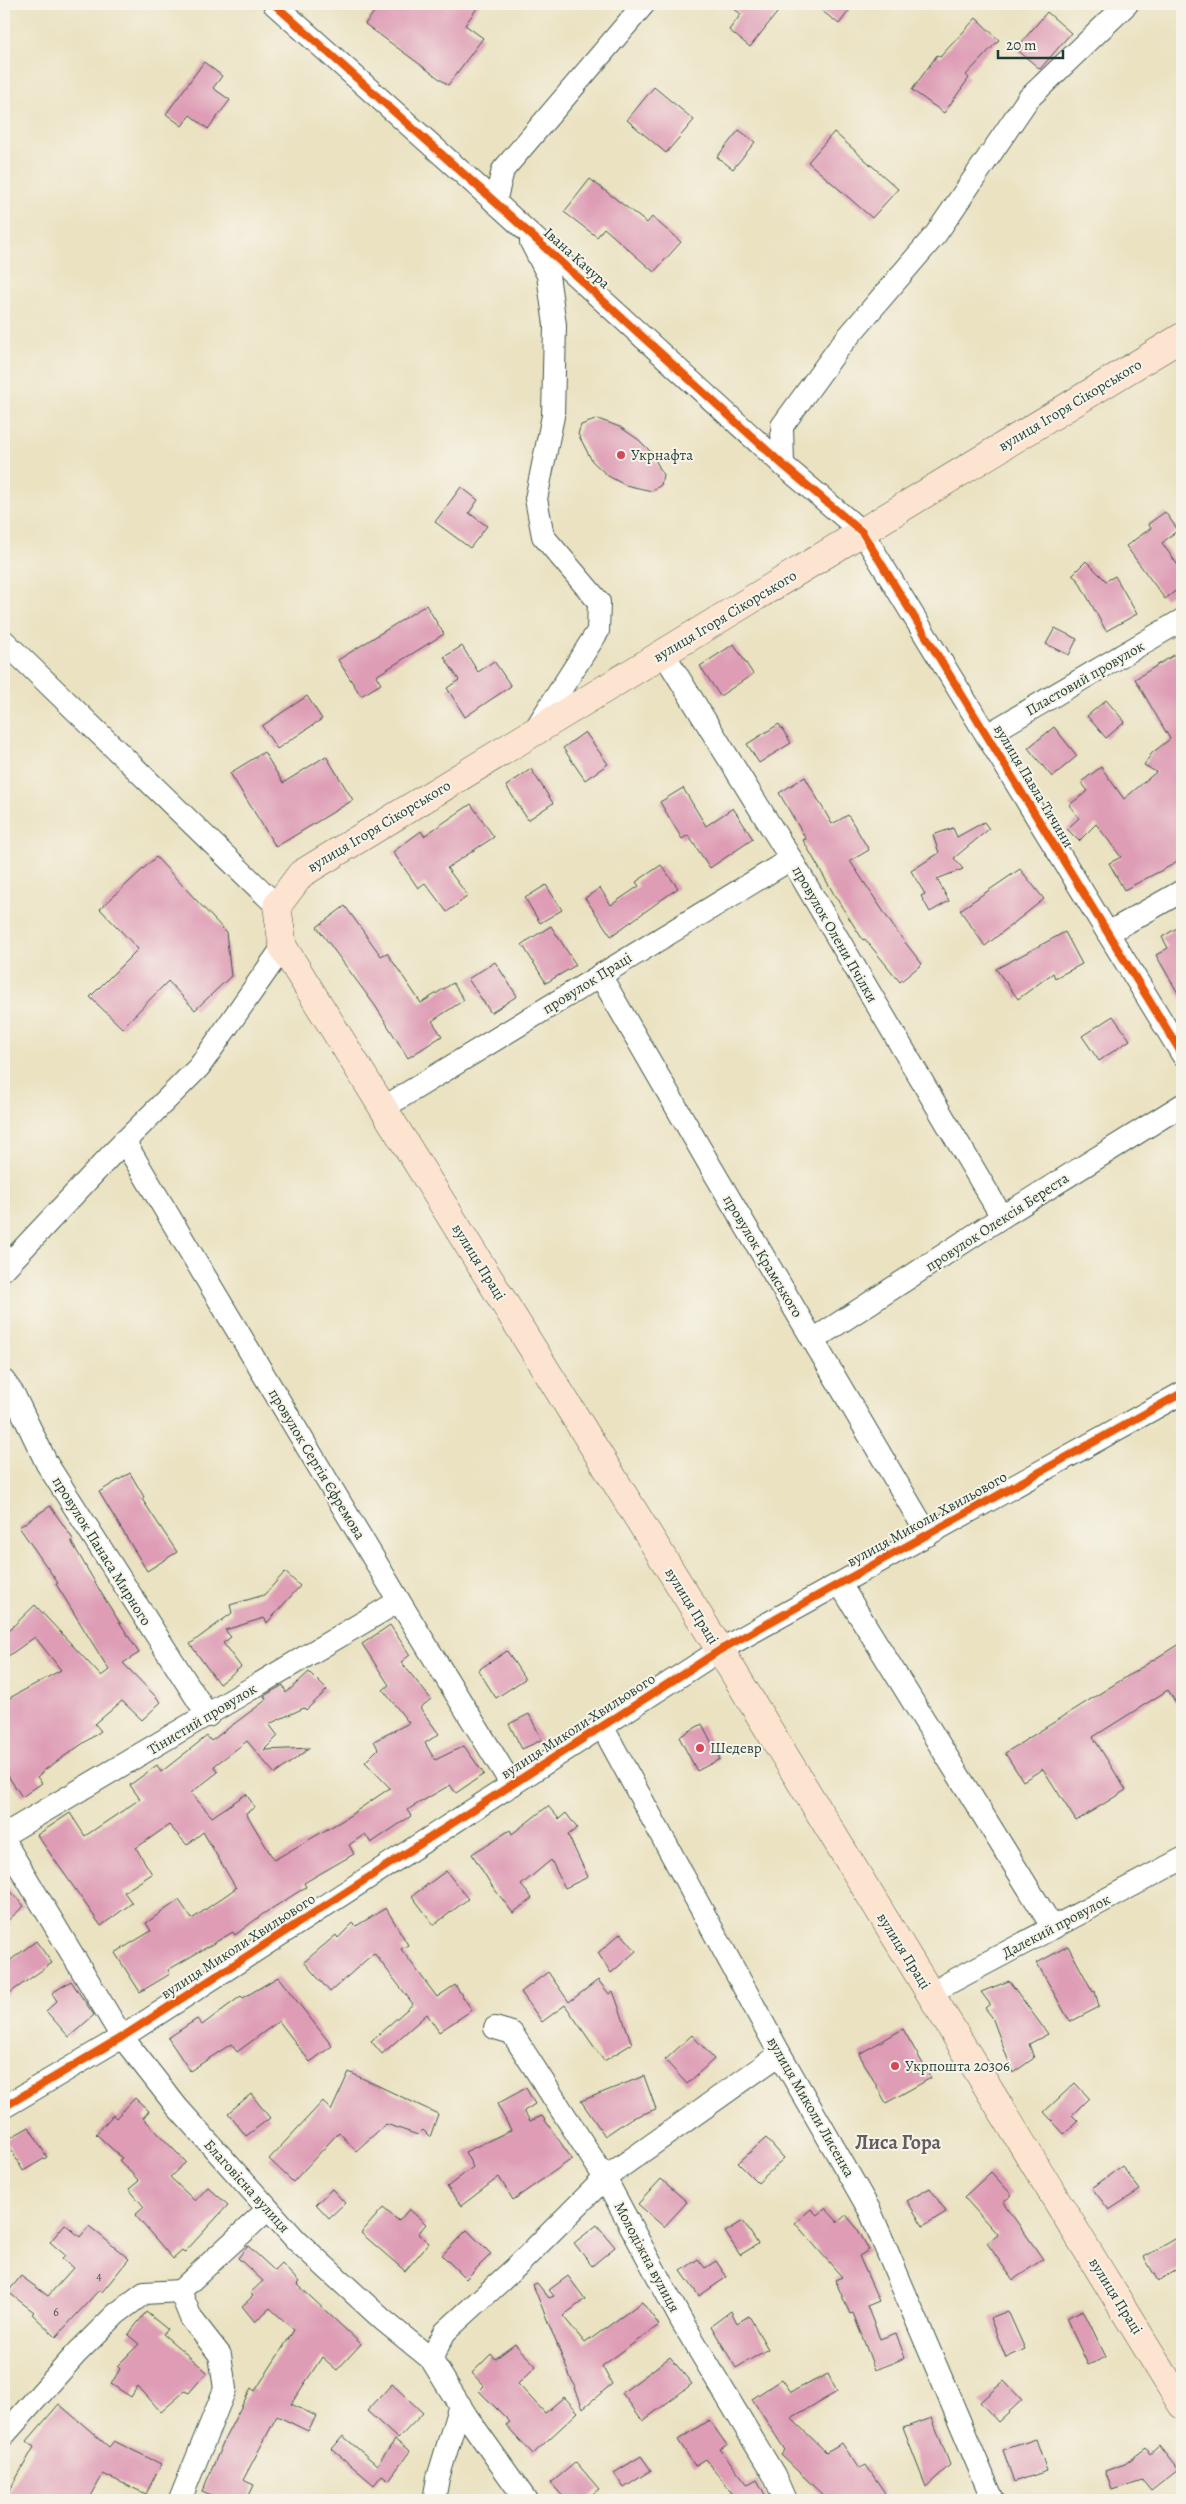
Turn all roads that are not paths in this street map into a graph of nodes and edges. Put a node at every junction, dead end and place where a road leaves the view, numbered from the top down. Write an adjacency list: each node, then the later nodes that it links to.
1 (274, 4): 4 (street, Івана Качура)
2 (644, 4): 4 (street)
3 (1127, 4): 7 (street)
4 (495, 202): 5 (street, Івана Качура)
5 (523, 228): 7 (street, Івана Качура); 12 (street)
6 (1182, 337): 8 (main road, вулиця Ігоря Сікорського)
7 (783, 466): 8 (street, Івана Качура)
8 (862, 532): 11 (main road, вулиця Ігоря Сікорського); 13 (street, вулиця Павла Тичини)
9 (1182, 620): 13 (street, Пластовий провулок)
10 (4, 641): 16 (street)
11 (664, 654): 12 (main road, вулиця Ігоря Сікорського); 14 (street, провулок Олени Пчілки)
12 (533, 732): 16 (main road, вулиця Ігоря Сікорського)
13 (987, 735): 17 (street, вулиця Павла Тичини)
14 (791, 859): 19 (street, провулок Праці); 24 (street, провулок Олени Пчілки)
15 (1182, 891): 17 (street)
16 (277, 906): 18 (main road, вулиця Праці)
17 (1108, 934): 20 (street, вулиця Павла Тичини)
18 (283, 947): 22 (main road, вулиця Праці); 23 (street)
19 (600, 975): 22 (street, провулок Праці); 26 (street, провулок Крамського)
20 (1182, 1054)
21 (1182, 1105): 24 (street, провулок Олексія Береста)
22 (383, 1108): 32 (main road, вулиця Праці)
23 (124, 1142): 25 (street); 31 (street, провулок Сергія Єфремова)
24 (1002, 1217): 26 (street, провулок Олексія Береста)
25 (4, 1269)
26 (813, 1340): 29 (street, провулок Крамського)
27 (4, 1382): 33 (street, провулок Панаса Мирного)
28 (1182, 1393): 29 (street, вулиця Миколи Хвильового)
29 (928, 1535): 30 (street, вулиця Миколи Хвильового)
30 (840, 1584): 32 (street, вулиця Миколи Хвильового); 39 (street)
31 (398, 1601): 33 (street, Тінистий провулок); 35 (street, провулок Сергія Єфремова)
32 (720, 1650): 34 (street, вулиця Миколи Хвильового); 40 (main road, вулиця Праці)
33 (208, 1716): 36 (street, Тінистий провулок)
34 (602, 1726): 35 (street, вулиця Миколи Хвильового); 43 (street, вулиця Миколи Лисенка)
35 (512, 1785): 42 (street, вулиця Миколи Хвильового)
36 (4, 1835)
37 (4, 1841): 42 (street, Благовісна вулиця)
38 (1182, 1859): 39 (street, Далекий провулок)
39 (1053, 1928): 40 (street, Далекий провулок)
40 (930, 1993): 50 (main road, вулиця Праці)
41 (495, 2028): 45 (street, Молодіжна вулиця)
42 (122, 2037): 44 (street, вулиця Миколи Хвильового); 46 (street, Благовісна вулиця)
43 (780, 2054): 45 (street); 56 (street, вулиця Миколи Лисенка)
44 (4, 2107)
45 (605, 2178): 48 (street); 55 (street, Молодіжна вулиця)
46 (268, 2209): 47 (street); 48 (street, Благовісна вулиця)
47 (180, 2291): 51 (street); 52 (street)
48 (431, 2359): 49 (street, Благовісна вулиця)
49 (460, 2405): 53 (street); 54 (street, Благовісна вулиця)
50 (1182, 2405)
51 (4, 2435)
52 (180, 2500)
53 (434, 2500)
54 (526, 2500)
55 (785, 2500)
56 (993, 2500)

